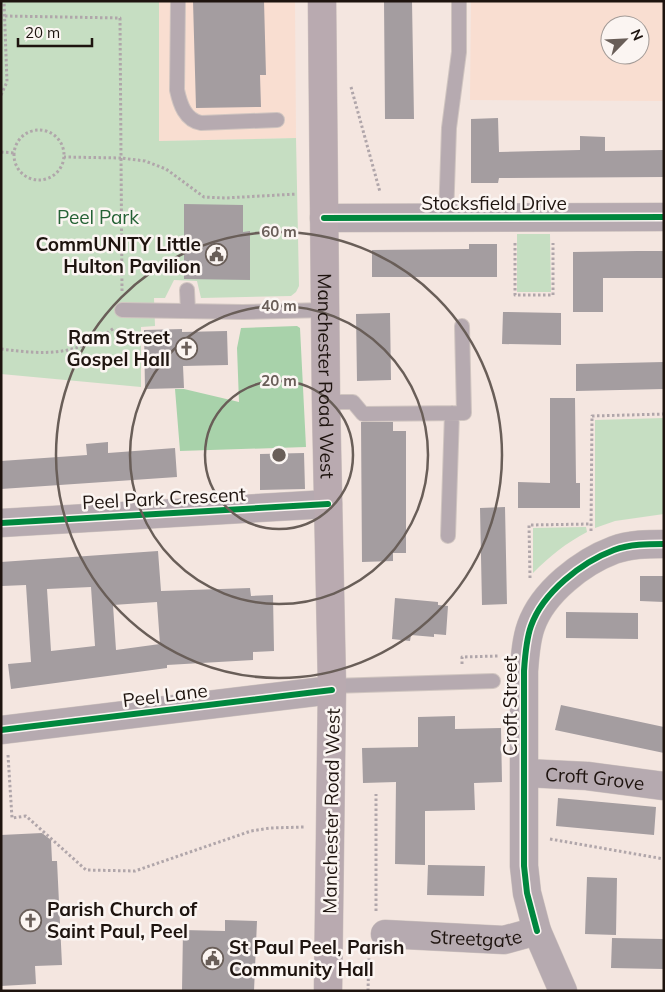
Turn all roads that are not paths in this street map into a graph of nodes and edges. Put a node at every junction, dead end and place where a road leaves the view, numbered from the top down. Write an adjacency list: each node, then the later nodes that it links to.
1 (178, 1): 4 (lane)
2 (322, 1): 5 (main road, Manchester Road West)
3 (459, 1): 7 (lane)
4 (277, 120)
5 (324, 205): 7 (street, Stocksfield Drive); 10 (main road, Manchester Road West)
6 (664, 217): 7 (street, Stocksfield Drive)
7 (446, 218)
8 (187, 290): 11 (lane)
9 (122, 310): 11 (lane)
10 (326, 310): 11 (lane); 13 (main road, Manchester Road West)
11 (188, 311)
12 (462, 326): 14 (lane)
13 (326, 402): 14 (lane); 15 (main road, Manchester Road West)
14 (452, 413): 17 (lane)
15 (328, 504): 16 (street, Peel Park Crescent); 20 (main road, Manchester Road West)
16 (1, 523)
17 (448, 536)
18 (664, 544): 22 (street, Croft Street)
19 (493, 681): 20 (lane)
20 (332, 688): 21 (street, Peel Lane); 26 (main road, Manchester Road West)
21 (4, 729)
22 (525, 773): 23 (street, Croft Grove); 24 (street, Streetgate)
23 (664, 786)
24 (537, 931): 25 (street, Streetgate); 27 (street, Streetgate)
25 (384, 934)
26 (328, 991)
27 (563, 991)

